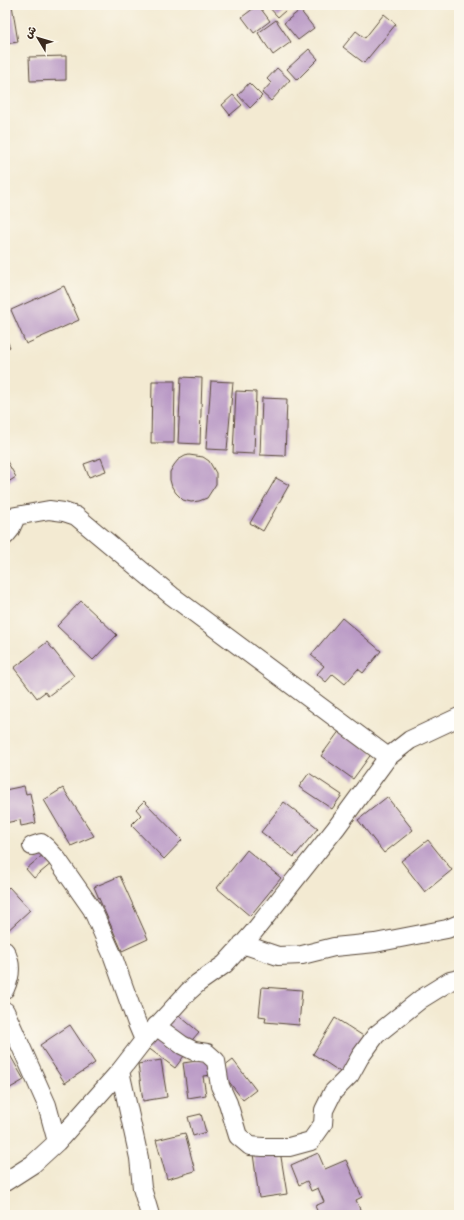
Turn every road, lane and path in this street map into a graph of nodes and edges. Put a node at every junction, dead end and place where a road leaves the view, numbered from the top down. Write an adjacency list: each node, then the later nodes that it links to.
1 (11, 518): 2 (street); 4 (street)
2 (5, 536)
3 (459, 717): 4 (street)
4 (388, 757): 7 (street)
5 (32, 846): 13 (street)
6 (459, 924): 7 (street)
7 (242, 944): 12 (street)
8 (5, 951): 10 (street)
9 (459, 979): 12 (street)
10 (5, 989)
11 (5, 1010): 15 (street)
12 (156, 1026): 13 (street)
13 (144, 1040): 14 (street)
14 (120, 1071): 15 (street); 17 (street)
15 (57, 1142): 16 (street)
16 (5, 1182)
17 (150, 1215)

